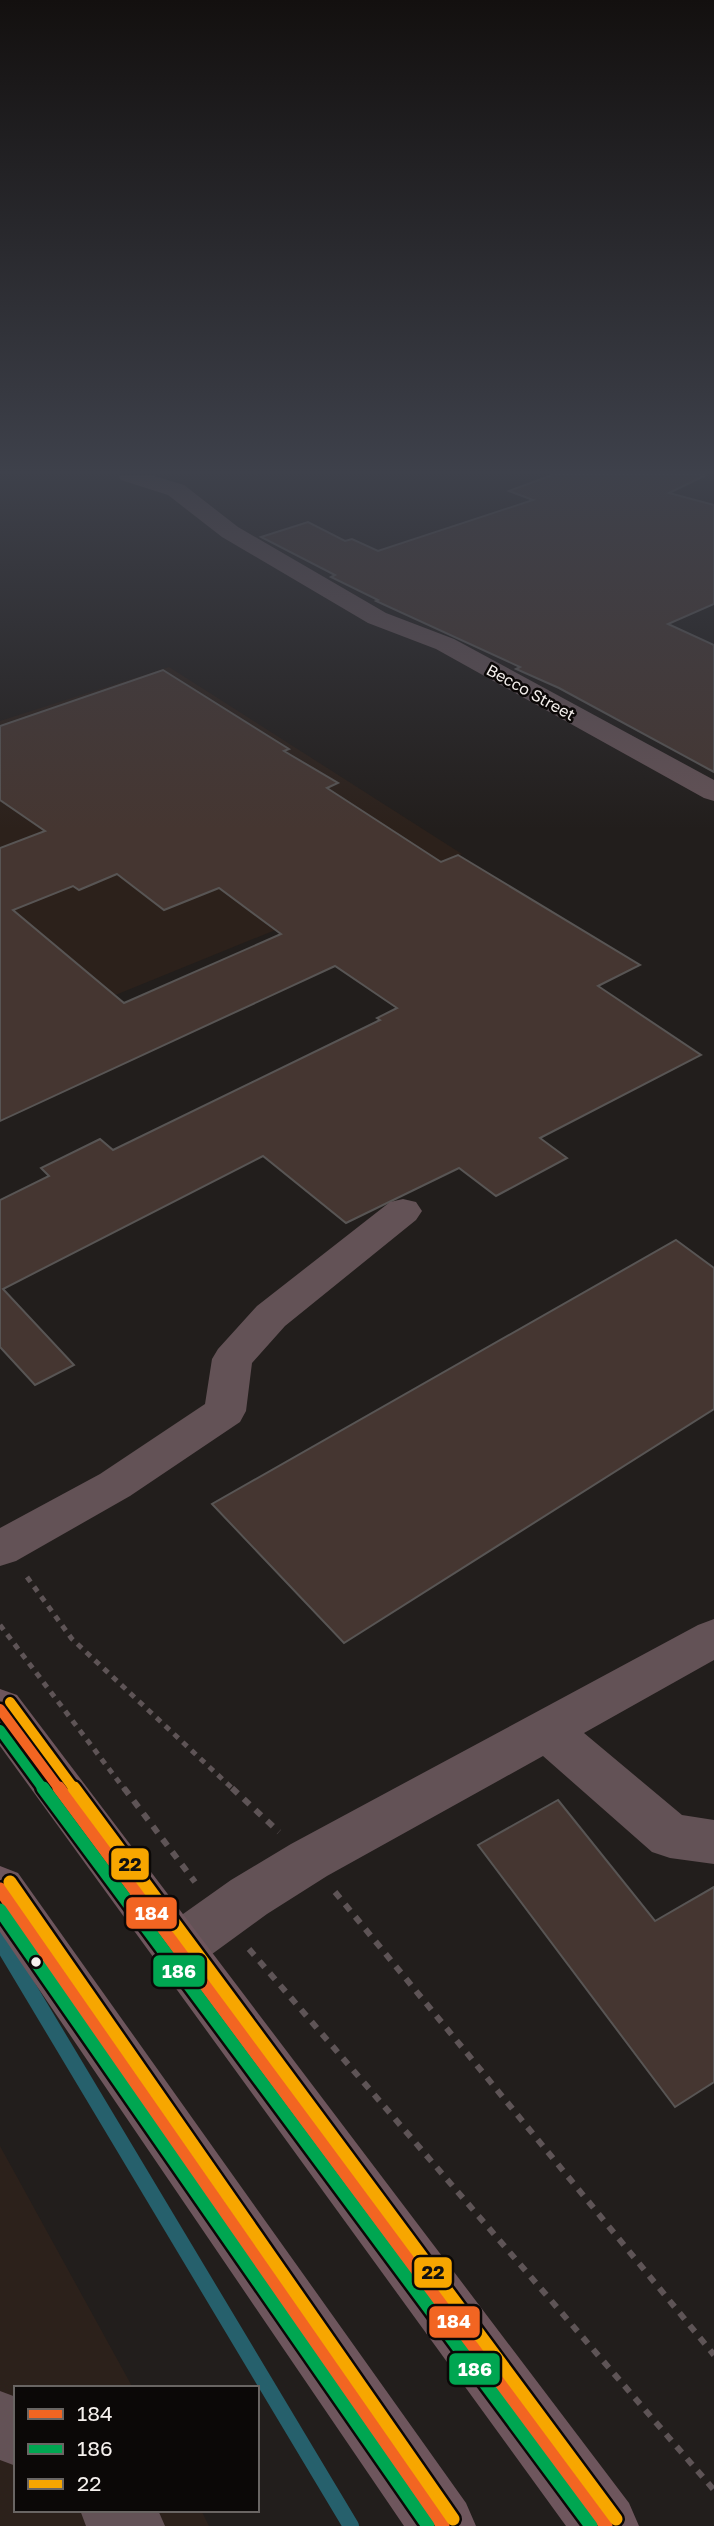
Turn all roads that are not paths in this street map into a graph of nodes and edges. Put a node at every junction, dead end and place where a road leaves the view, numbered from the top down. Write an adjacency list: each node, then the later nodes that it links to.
1 (334, 593): 2 (street, Becco Street)
2 (714, 792)
3 (403, 1211): 4 (street)
4 (2, 1547)
5 (714, 1638): 7 (street)
6 (0, 1709): 10 (highway)
7 (547, 1730): 8 (street); 10 (street)
8 (714, 1842)
9 (0, 1889): 15 (highway)
10 (178, 1948): 16 (highway)
11 (0, 2422): 12 (street)
12 (14, 2433)
13 (114, 2512): 14 (street)
14 (132, 2526)
15 (443, 2526)
16 (606, 2526)

